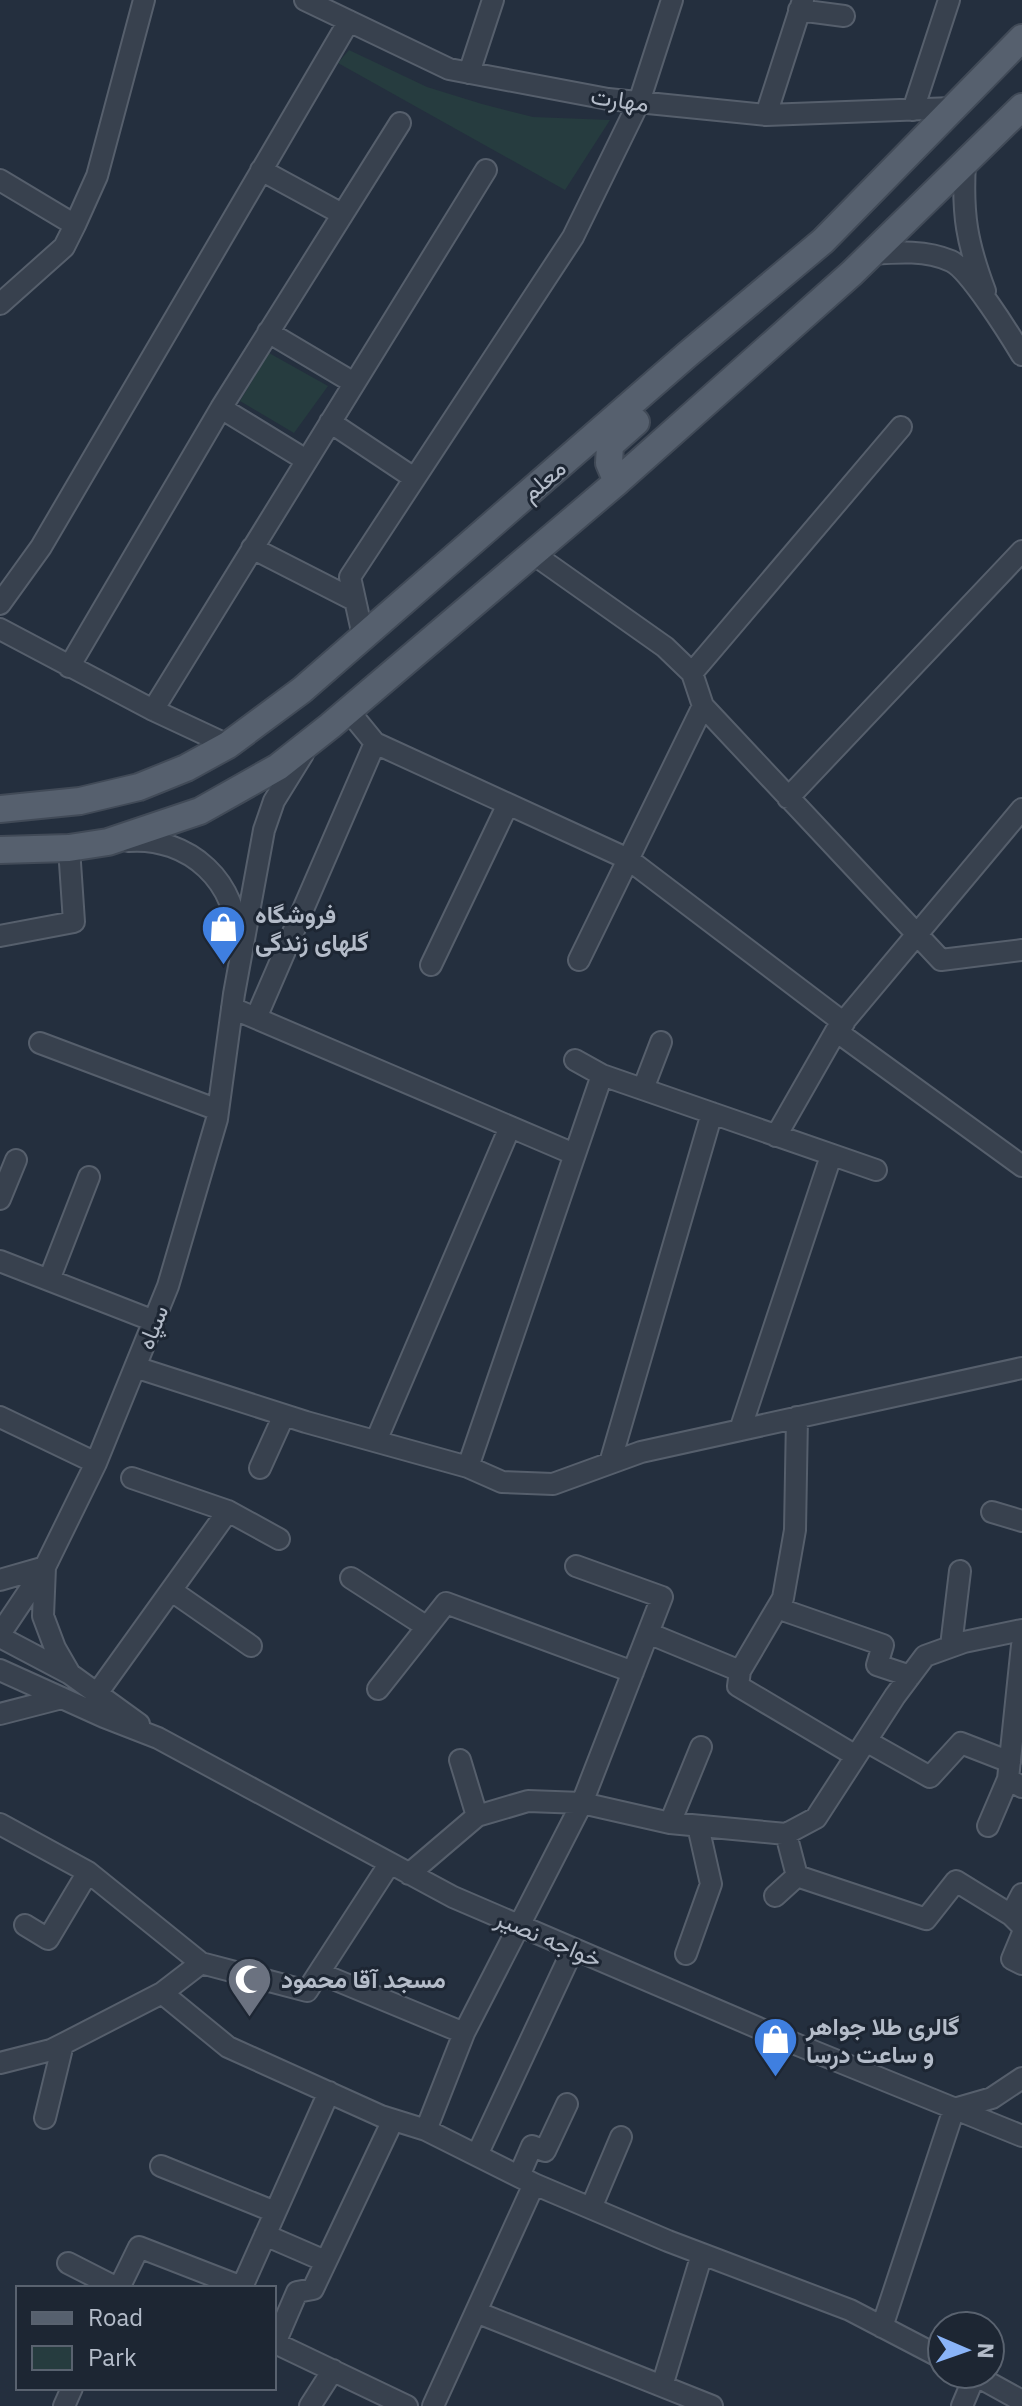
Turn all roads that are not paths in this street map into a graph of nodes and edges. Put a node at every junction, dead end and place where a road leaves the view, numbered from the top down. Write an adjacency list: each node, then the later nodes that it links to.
1 (144, 0): 22 (street)
2 (305, 0): 8 (street, مهارت)
3 (493, 0): 10 (street)
4 (672, 0): 11 (street)
5 (949, 0): 14 (street)
6 (801, 5): 7 (street); 15 (street)
7 (844, 16)
8 (349, 21): 10 (street, مهارت); 18 (street)
9 (1022, 38): 13 (main road, معلم)
10 (469, 73): 11 (street, مهارت)
11 (639, 102): 15 (street, مهارت); 34 (street)
12 (1022, 107): 17 (main road, معلم)
13 (953, 108): 14 (street, مهارت); 27 (main road, معلم)
14 (913, 110): 15 (street, مهارت)
15 (766, 115)
16 (400, 123): 21 (street)
17 (965, 163): 23 (main road, معلم); 25 (street)
18 (261, 170): 21 (street); 40 (street)
19 (486, 170): 29 (street)
20 (0, 180): 22 (street)
21 (342, 214): 26 (street)
22 (75, 225): 24 (street)
23 (872, 254): 25 (street); 35 (main road, معلم)
24 (0, 304)
25 (991, 306): 28 (street)
26 (268, 332): 29 (street); 30 (street)
27 (688, 354): 35 (main road); 42 (main road, معلم)
28 (1022, 355)
29 (354, 383): 31 (street)
30 (221, 408): 33 (street); 43 (street)
31 (330, 422): 33 (street); 34 (street)
32 (901, 427): 44 (street)
33 (306, 460): 36 (street)
34 (414, 478): 39 (street)
35 (617, 482): 38 (main road, معلم)
36 (252, 548): 39 (street); 46 (street)
37 (1022, 551): 51 (street)
38 (532, 553): 44 (street); 47 (main road, معلم)
39 (354, 600): 42 (street)
40 (0, 604)
41 (0, 629): 43 (street)
42 (363, 636): 50 (main road, معلم)
43 (69, 667): 46 (street)
44 (692, 673): 45 (street)
45 (703, 706): 51 (street); 58 (street)
46 (153, 710): 50 (street)
47 (348, 710): 48 (main road, معلم); 49 (street)
48 (311, 742): 55 (main road, معلم); 64 (street)
49 (375, 743): 52 (street); 65 (street)
50 (228, 745): 53 (main road, معلم)
51 (788, 798): 60 (street)
52 (508, 804): 58 (street); 63 (street)
53 (0, 809)
54 (1022, 809): 60 (street)
55 (108, 842): 56 (main road, معلم); 64 (street)
56 (69, 848): 57 (main road, معلم); 59 (street)
57 (0, 850)
58 (628, 859): 62 (street); 66 (street)
59 (0, 936)
60 (918, 937): 61 (street); 66 (street)
61 (1022, 950)
62 (579, 960)
63 (431, 965)
64 (233, 1001): 65 (street); 72 (street, سپاه)
65 (256, 1018): 74 (street)
66 (840, 1027): 75 (street); 78 (street)
67 (661, 1042): 71 (street)
68 (40, 1043): 72 (street)
69 (575, 1060): 70 (street)
70 (602, 1075): 71 (street); 76 (street)
71 (643, 1089): 73 (street)
72 (218, 1110): 85 (street, سپاه)
73 (712, 1113): 75 (street); 94 (street)
74 (510, 1127): 76 (street); 92 (street)
75 (776, 1136): 77 (street)
76 (574, 1154): 95 (street)
77 (831, 1156): 80 (street); 91 (street)
78 (1020, 1158)
79 (16, 1160): 82 (street)
80 (876, 1170)
81 (89, 1177): 84 (street)
82 (0, 1199)
83 (0, 1261): 84 (street)
84 (49, 1280): 85 (street)
85 (154, 1321): 86 (street, سپاه)
86 (135, 1367): 88 (street); 93 (street, سپاه)
87 (1022, 1368): 90 (street)
88 (284, 1415): 92 (street); 96 (street)
89 (0, 1417): 93 (street)
90 (797, 1417): 91 (street); 108 (street)
91 (740, 1430): 94 (street)
92 (376, 1441): 95 (street)
93 (96, 1463): 103 (street, سپاه)
94 (610, 1463): 95 (street)
95 (468, 1467)
96 (260, 1468)
97 (132, 1478): 98 (street)
98 (228, 1511): 101 (street); 107 (street)
99 (992, 1512): 100 (street)
100 (1022, 1521)
101 (279, 1539)
102 (576, 1566): 111 (street)
103 (45, 1567): 106 (street); 112 (street, سپاه); 119 (street)
104 (960, 1571): 115 (street)
105 (351, 1578): 109 (street)
106 (0, 1580)
107 (172, 1591): 114 (street); 122 (street)
108 (777, 1608): 117 (street); 120 (street)
109 (427, 1627): 118 (street); 121 (street)
110 (1022, 1630): 115 (street)
111 (648, 1633): 117 (street); 118 (street)
112 (0, 1635): 119 (street, خواجه نصیر)
113 (1022, 1645): 129 (street)
114 (251, 1646)
115 (951, 1646): 120 (street)
116 (0, 1670): 123 (street, خواجه نصیر)
117 (740, 1671): 127 (street)
118 (633, 1672): 130 (street)
119 (70, 1674): 122 (street, خواجه نصیر)
120 (910, 1676): 127 (street)
121 (378, 1689)
122 (98, 1692): 125 (street, خواجه نصیر)
123 (62, 1698): 124 (street); 125 (street, خواجه نصیر)
124 (0, 1714)
125 (158, 1738): 137 (street, خواجه نصیر)
126 (701, 1747): 132 (street)
127 (861, 1748): 129 (street); 136 (street)
128 (460, 1760): 131 (street)
129 (1013, 1776): 135 (street)
130 (582, 1803): 131 (street); 132 (street); 145 (street)
131 (477, 1816): 139 (street)
132 (670, 1823): 134 (street)
133 (0, 1824): 138 (street)
134 (698, 1826): 136 (street); 148 (street)
135 (988, 1826)
136 (786, 1834): 140 (street)
137 (390, 1863): 139 (street, خواجه نصیر); 151 (street)
138 (88, 1872): 144 (street); 149 (street)
139 (409, 1874): 145 (street, خواجه نصیر)
140 (797, 1876): 142 (street); 143 (street)
141 (1022, 1894): 143 (street)
142 (775, 1896)
143 (1016, 1921)
144 (25, 1925)
145 (521, 1926): 147 (street, خواجه نصیر); 153 (street)
146 (1022, 1935): 150 (street)
147 (573, 1949): 159 (street, خواجه نصیر); 165 (street)
148 (686, 1954)
149 (201, 1963): 151 (street); 152 (street)
150 (1022, 1964)
151 (319, 1973): 153 (street)
152 (162, 1993): 154 (street); 157 (street)
153 (464, 2033): 162 (street)
154 (63, 2044): 155 (street); 160 (street)
155 (0, 2063)
156 (1022, 2078): 159 (street)
157 (329, 2092): 161 (street); 169 (street)
158 (567, 2104): 167 (street)
159 (954, 2109): 163 (street, خواجه نصیر); 179 (street)
160 (45, 2118)
161 (393, 2120): 162 (street); 172 (street)
162 (426, 2130): 165 (street)
163 (1022, 2136)
164 (621, 2137): 168 (street)
165 (477, 2155): 167 (street)
166 (161, 2166): 169 (street)
167 (527, 2180): 168 (street); 178 (street)
168 (591, 2208): 171 (street)
169 (275, 2212): 170 (street)
170 (265, 2235): 172 (street); 177 (street)
171 (702, 2254): 179 (street); 184 (street)
172 (325, 2261): 180 (street)
173 (68, 2263): 174 (street)
174 (114, 2286)
175 (119, 2286): 176 (street)
176 (239, 2286)
177 (242, 2286)
178 (476, 2312): 184 (street); 189 (street)
179 (882, 2327): 182 (street)
180 (276, 2341)
181 (276, 2343): 183 (street)
182 (926, 2350)
183 (333, 2370): 187 (street); 188 (street)
184 (662, 2386): 190 (street)
185 (1002, 2390): 186 (street)
186 (1022, 2401)
187 (310, 2406)
188 (407, 2406)
189 (433, 2406)
190 (712, 2406)

